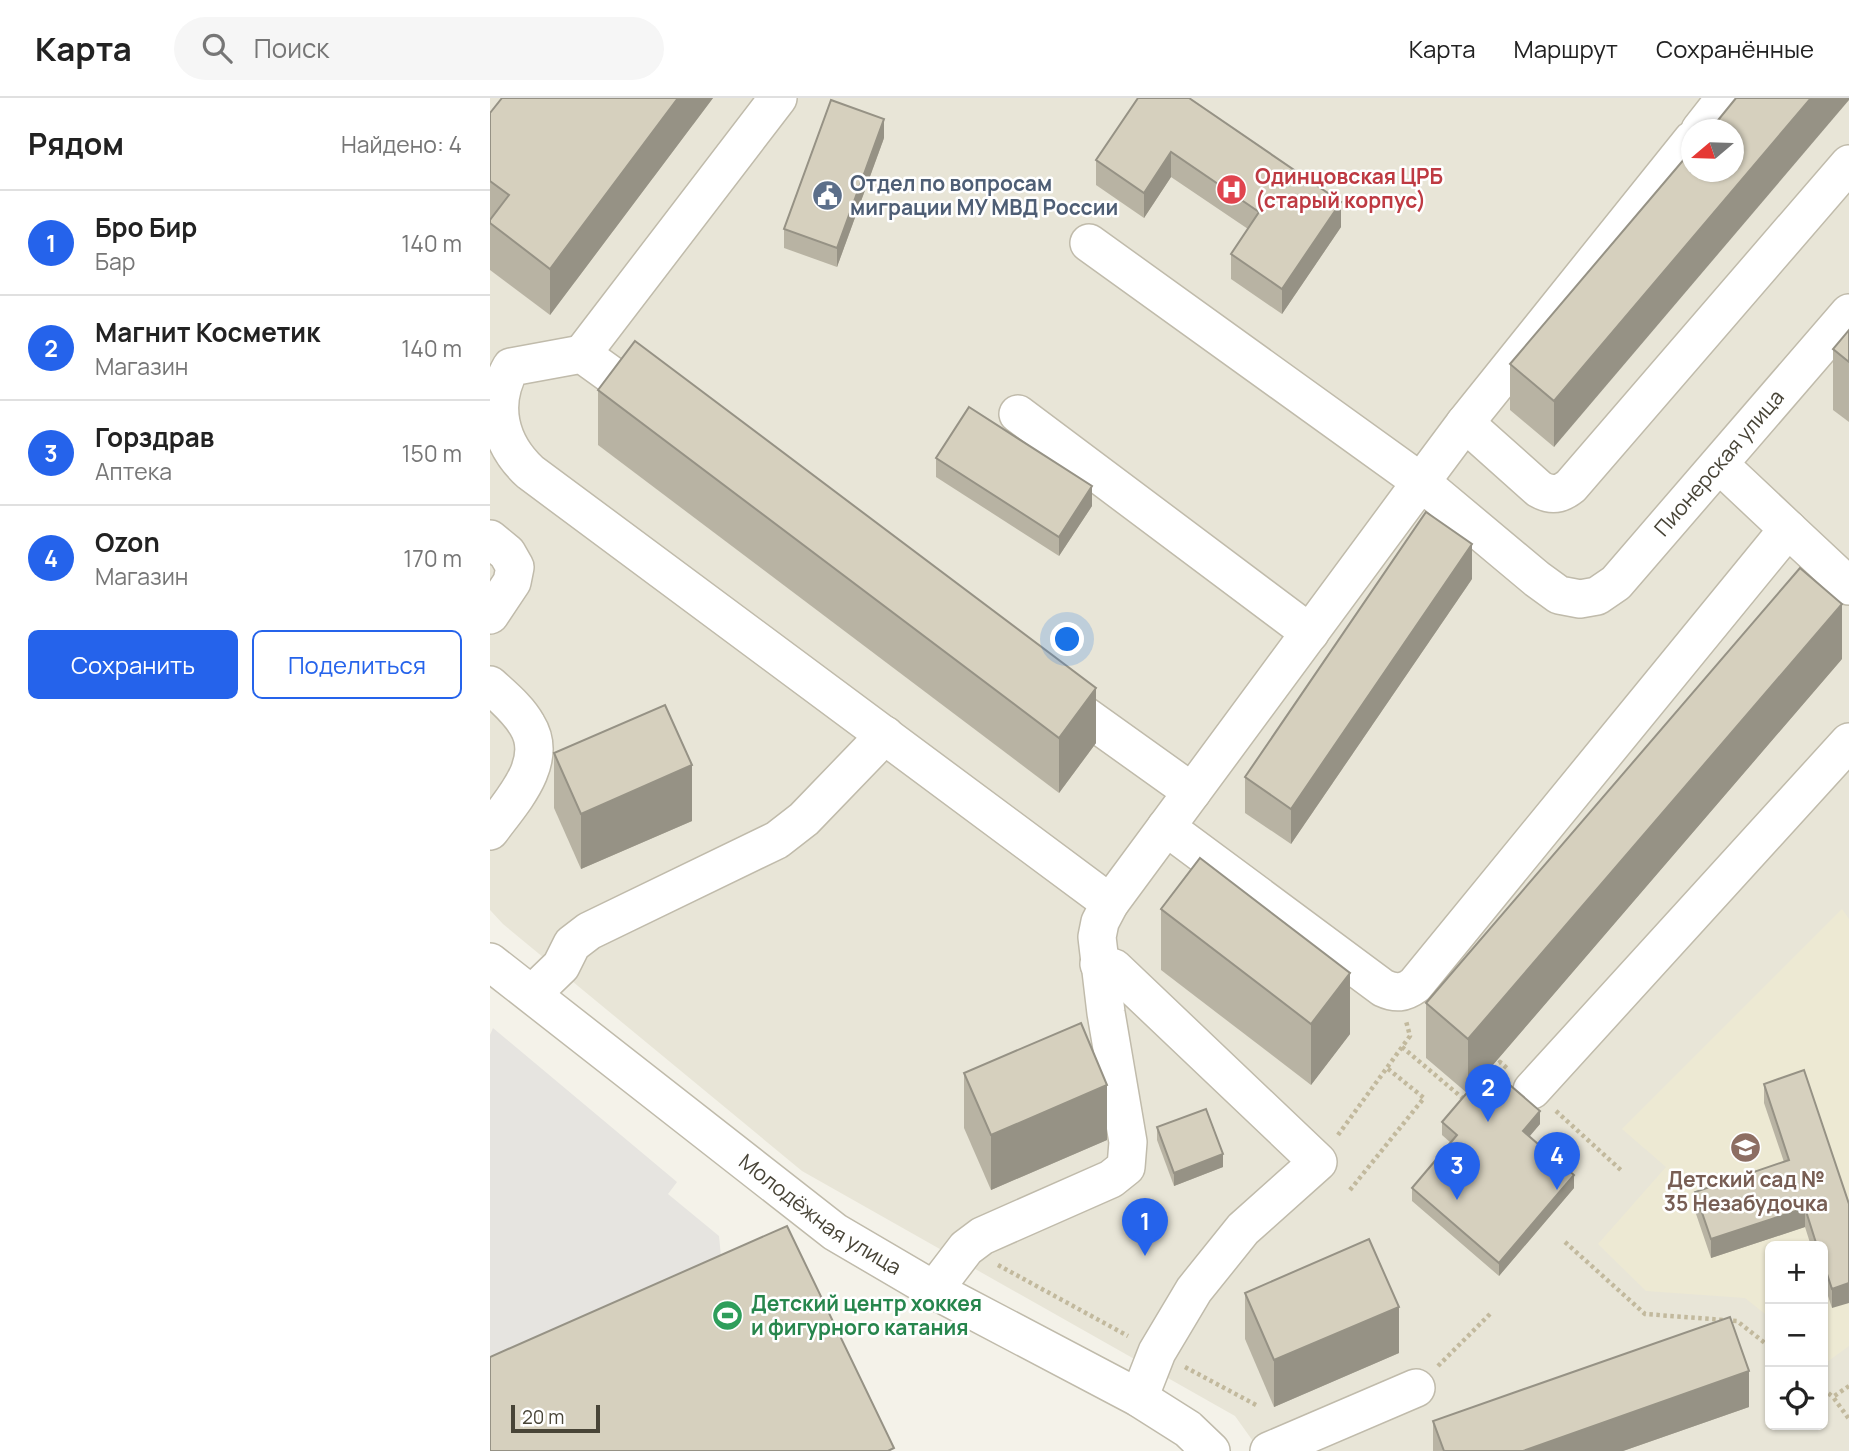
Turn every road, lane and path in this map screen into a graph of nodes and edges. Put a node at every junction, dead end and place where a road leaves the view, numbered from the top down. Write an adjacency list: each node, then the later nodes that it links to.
1 (778, 98): 8 (street)
2 (1726, 98): 3 (street)
3 (1709, 119)
4 (1681, 154): 12 (street)
5 (1849, 164): 12 (street)
6 (1089, 243): 15 (street)
7 (1849, 313): 14 (street, Пионерская улица)
8 (582, 354): 9 (street); 11 (street)
9 (500, 359): 13 (street)
10 (1018, 414): 20 (street)
11 (673, 419)
12 (1465, 423): 15 (street)
13 (498, 448): 23 (street)
14 (1720, 465): 15 (street, Пионерская улица); 16 (street)
15 (1421, 482): 20 (street)
16 (1788, 529): 18 (street); 31 (street)
17 (490, 539): 19 (street)
18 (1849, 586)
19 (490, 615)
20 (1310, 633): 25 (street)
21 (1034, 678): 25 (street)
22 (490, 685): 27 (street)
23 (886, 735): 28 (street); 32 (street)
24 (1849, 742): 36 (street)
25 (1192, 792): 26 (street)
26 (1166, 827): 28 (street); 31 (street)
27 (490, 831)
28 (1110, 902): 30 (street)
29 (490, 962): 32 (street, Молодёжная улица)
30 (1100, 964): 39 (street); 43 (street)
31 (1400, 993): 33 (path)
32 (532, 994): 44 (street, Молодёжная улица)
33 (1402, 1046): 34 (path); 37 (path)
34 (1387, 1068): 39 (path); 41 (path)
35 (1483, 1082): 36 (path)
36 (1532, 1090)
37 (1475, 1092)
38 (1577, 1130): 40 (path)
39 (1318, 1162): 47 (street)
40 (1623, 1172)
41 (1350, 1190)
42 (1565, 1242): 46 (path)
43 (966, 1248): 44 (street); 47 (path)
44 (934, 1290): 52 (street, Молодёжная улица)
45 (1492, 1312): 49 (path)
46 (1765, 1343)
47 (1157, 1352): 52 (street); 53 (path)
48 (1849, 1386): 51 (path)
49 (1416, 1388): 56 (street)
50 (1828, 1393): 51 (path)
51 (1833, 1397): 54 (path)
52 (1139, 1398): 55 (street, Молодёжная улица)
53 (1258, 1406)
54 (1849, 1419)
55 (1211, 1451)
56 (1269, 1451)

